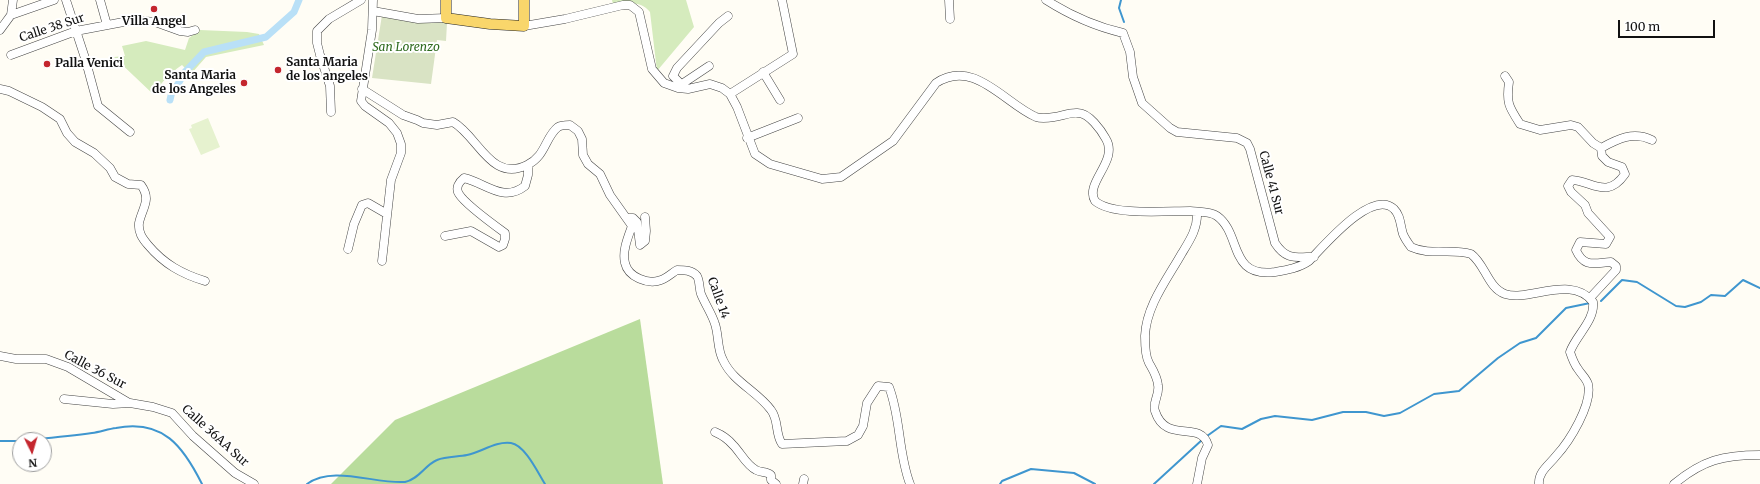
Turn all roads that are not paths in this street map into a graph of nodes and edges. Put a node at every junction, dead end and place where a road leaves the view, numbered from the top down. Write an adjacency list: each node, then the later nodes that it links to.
1 (13, 0): 14 (street)
2 (54, 0): 14 (street)
3 (66, 0): 22 (street)
4 (100, 0): 18 (street)
5 (361, 0): 32 (street)
6 (373, 0): 13 (street)
7 (446, 0): 16 (main road)
8 (524, 0): 19 (main road)
9 (782, 0): 25 (street)
10 (949, 0): 17 (street)
11 (1046, 0): 45 (street, Calle 41 Sur)
12 (605, 4): 19 (street); 27 (street)
13 (373, 11): 16 (street); 29 (street)
14 (11, 14): 20 (street)
15 (728, 16): 27 (street)
16 (446, 18): 19 (main road)
17 (950, 19)
18 (107, 25): 21 (street, Calle 38 Sur); 22 (street, Calle 38 Sur)
19 (524, 26)
20 (0, 30)
21 (195, 30)
22 (76, 31): 23 (street, Calle 38 Sur); 34 (street)
23 (11, 55)
24 (709, 66): 27 (street)
25 (763, 72): 30 (street); 31 (street)
26 (1505, 76): 37 (street)
27 (678, 87): 30 (street)
28 (0, 89): 47 (street)
29 (362, 89): 38 (street); 40 (street)
30 (730, 94): 35 (street)
31 (780, 100)
32 (331, 112)
33 (798, 118): 35 (street)
34 (130, 132)
35 (747, 138): 39 (street)
36 (1652, 140): 37 (street)
37 (1601, 148): 48 (street)
38 (528, 165): 42 (street); 43 (street)
39 (1197, 212): 45 (street); 57 (street)
40 (387, 214): 44 (street); 46 (street)
41 (645, 217): 42 (street)
42 (627, 218): 56 (street, Calle 14)
43 (445, 236)
44 (348, 250)
45 (1314, 257): 48 (street)
46 (382, 261)
47 (204, 282)
48 (1590, 298): 58 (street)
49 (0, 356): 51 (street, Calle 36 Sur)
50 (64, 399): 51 (street, Calle 36AA Sur)
51 (130, 403): 54 (street, Calle 36AA Sur)
52 (716, 432): 55 (street)
53 (1760, 456): 59 (street)
54 (254, 484)
55 (776, 484)
56 (910, 484)
57 (1197, 484)
58 (1539, 484)
59 (1674, 484)

